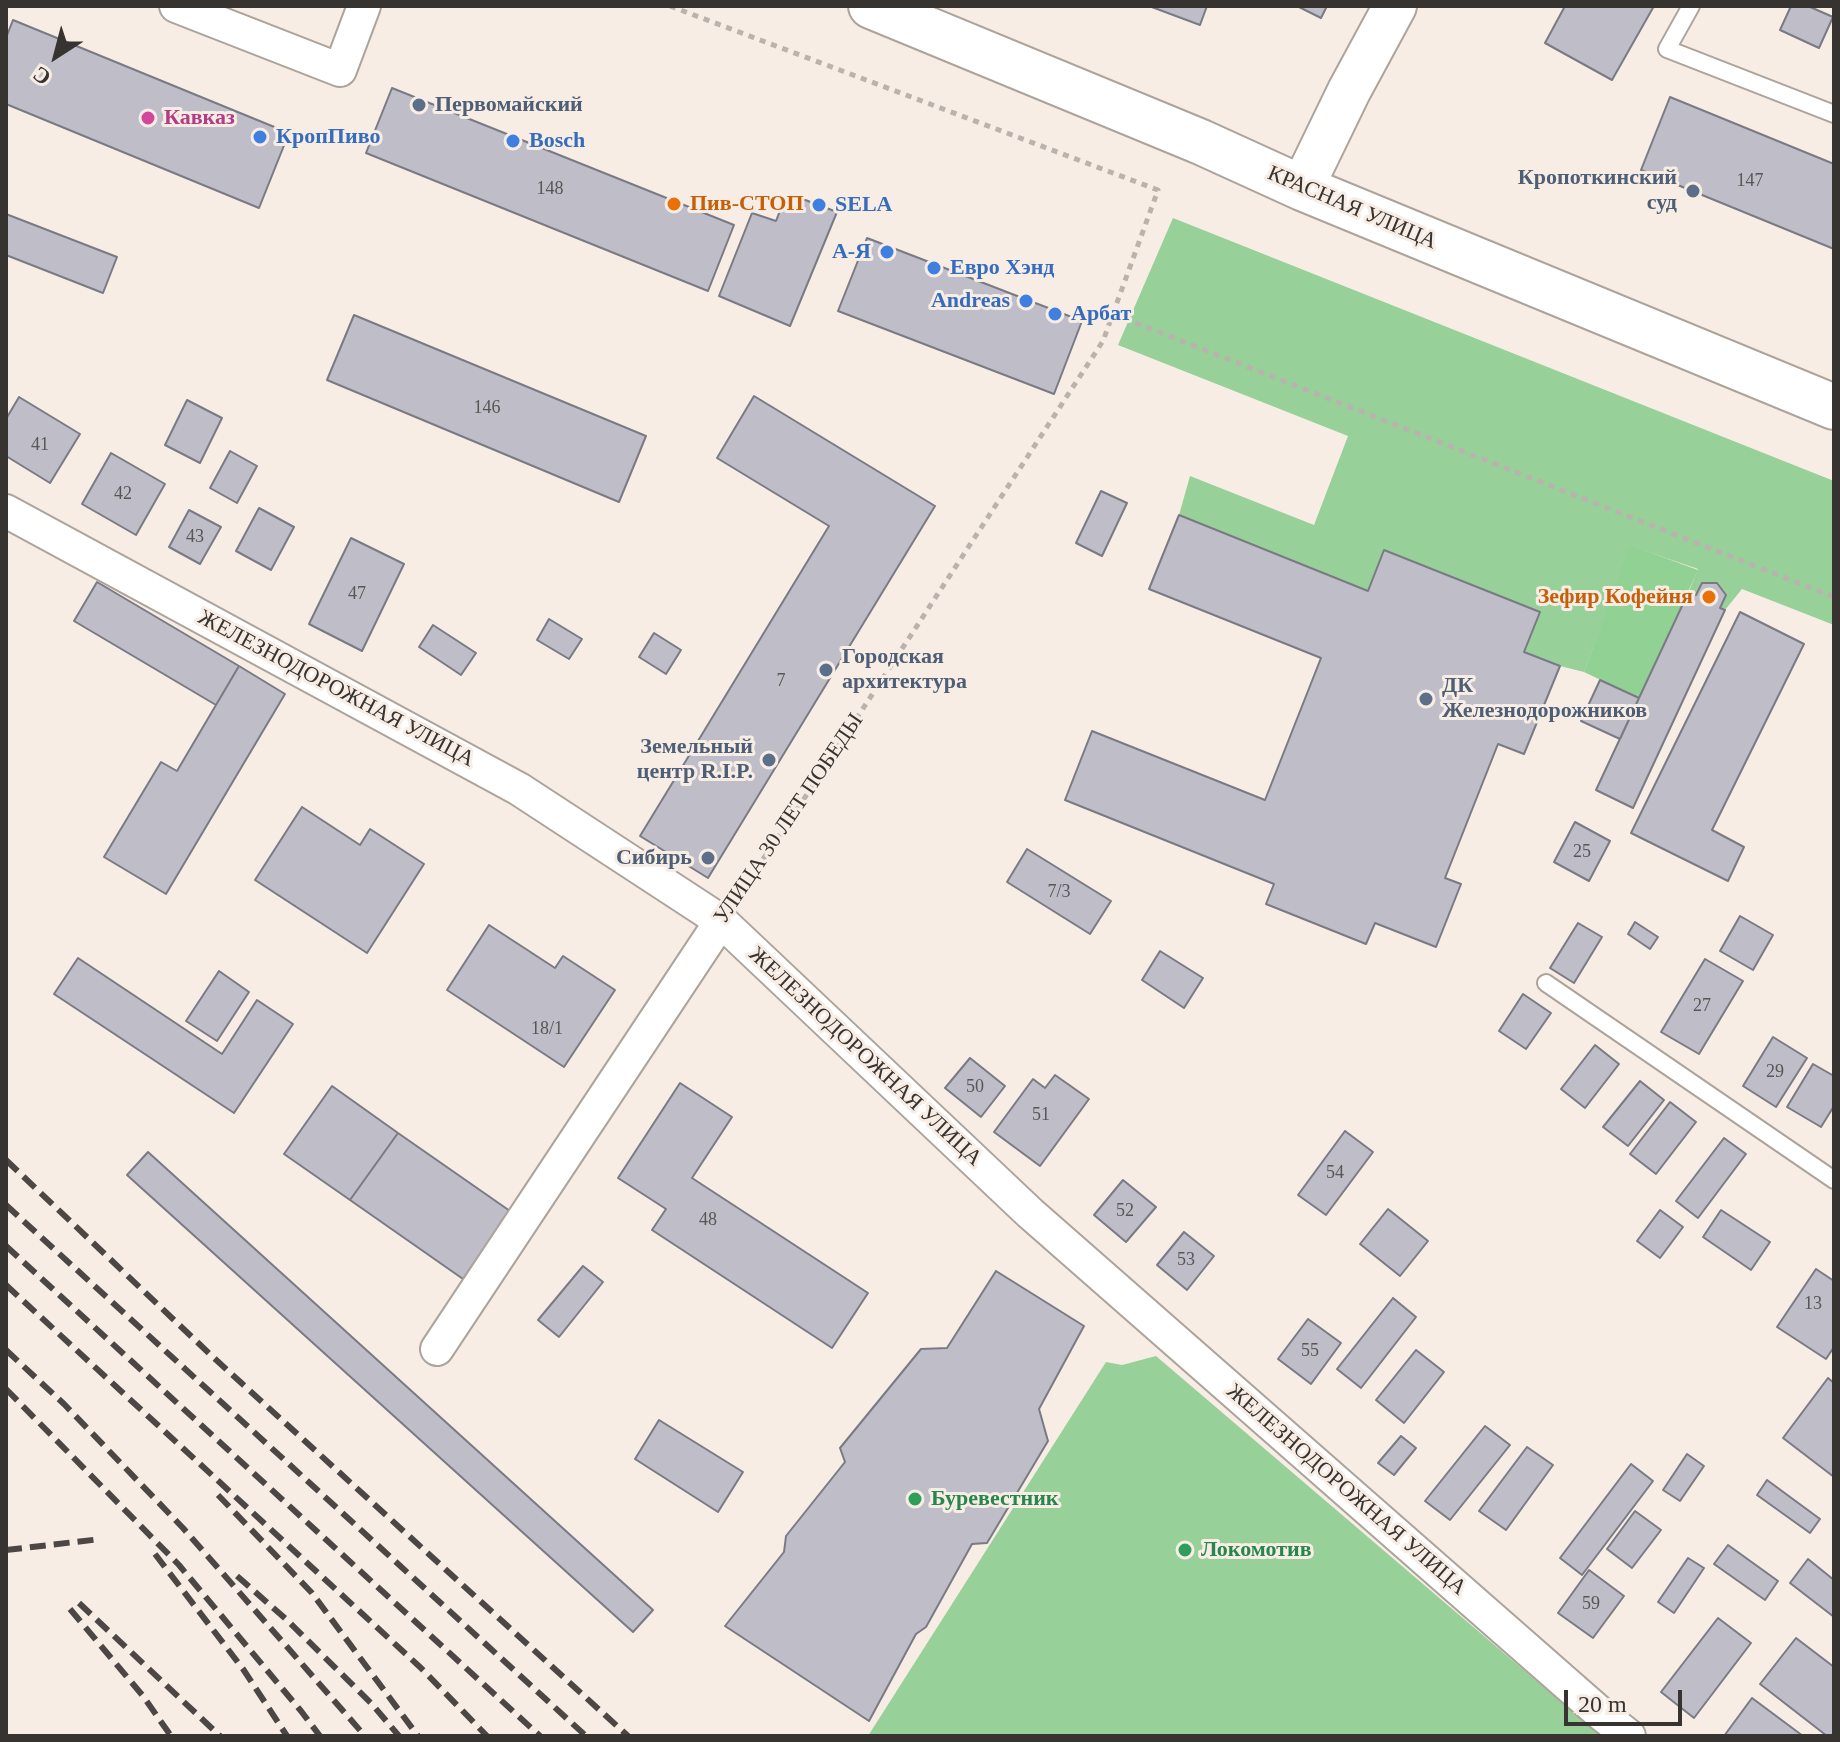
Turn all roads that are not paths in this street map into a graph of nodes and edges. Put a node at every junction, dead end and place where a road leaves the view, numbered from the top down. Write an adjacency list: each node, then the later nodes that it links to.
1 (176, 6): 2 (street)
2 (364, 6)
3 (871, 6): 7 (main road, КРАСНАЯ УЛИЦА)
4 (1395, 6): 7 (street)
5 (1691, 6): 6 (lane)
6 (1834, 114)
7 (1302, 188): 8 (main road, КРАСНАЯ УЛИЦА)
8 (1834, 407)
9 (6, 511): 10 (street, ЖЕЛЕЗНОДОРОЖНАЯ УЛИЦА)
10 (721, 921): 13 (street, УЛИЦА 30 ЛЕТ ПОБЕДЫ); 14 (street, ЖЕЛЕЗНОДОРОЖНАЯ УЛИЦА)
11 (1546, 983): 12 (lane)
12 (1834, 1180)
13 (437, 1349)
14 (1629, 1736)

